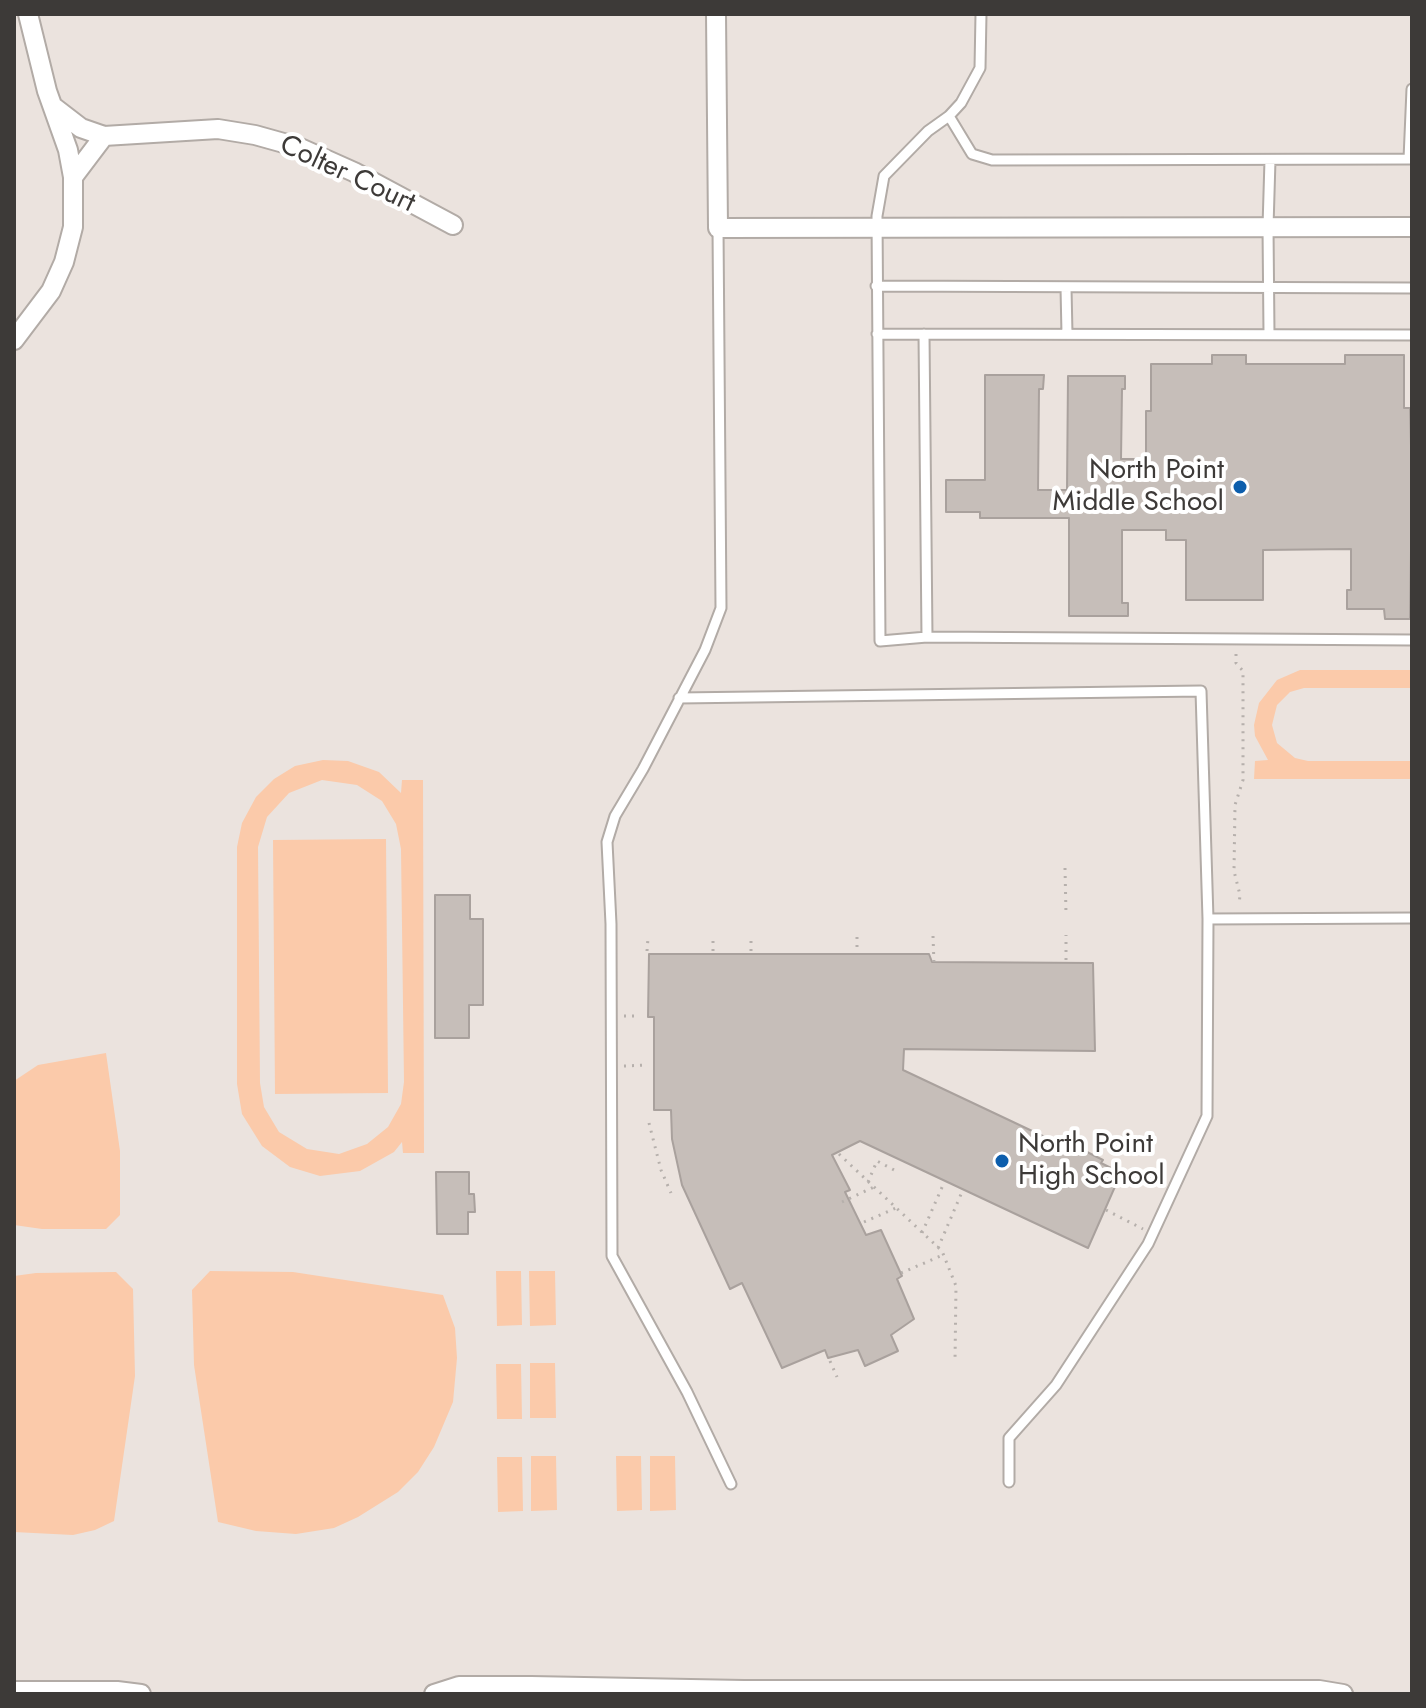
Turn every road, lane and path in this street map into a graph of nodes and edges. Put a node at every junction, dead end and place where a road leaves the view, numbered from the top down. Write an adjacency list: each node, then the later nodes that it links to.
1 (28, 14): 5 (street)
2 (716, 14): 14 (street)
3 (981, 14): 6 (lane)
4 (1412, 89): 8 (lane)
5 (55, 108): 7 (street, Colter Court); 10 (street)
6 (949, 116): 9 (lane); 15 (lane)
7 (104, 136): 10 (street); 11 (street, Colter Court)
8 (1411, 159): 9 (lane)
9 (1270, 160): 12 (lane)
10 (73, 177): 25 (street)
11 (453, 225)
12 (1268, 227): 13 (street); 15 (street); 19 (lane)
13 (1412, 227)
14 (718, 228): 15 (street); 29 (lane)
15 (876, 228): 16 (lane)
16 (876, 286): 17 (lane); 20 (lane)
17 (1066, 288): 19 (lane); 22 (lane)
18 (1412, 288): 19 (lane)
19 (1269, 289): 23 (lane)
20 (877, 334): 21 (lane); 26 (lane)
21 (924, 334): 22 (lane); 26 (lane)
22 (1067, 334): 23 (lane)
23 (1269, 334): 24 (lane)
24 (1412, 335)
25 (14, 340)
26 (927, 637): 27 (lane)
27 (1412, 640)
28 (1236, 654): 31 (path)
29 (679, 698): 34 (lane); 72 (lane)
30 (1065, 868): 32 (path)
31 (1239, 905)
32 (1066, 914)
33 (1412, 918): 34 (lane)
34 (1208, 919): 71 (lane)
35 (1066, 935): 45 (path)
36 (933, 936): 46 (path)
37 (857, 937): 41 (path)
38 (648, 938): 42 (path)
39 (713, 938): 43 (path)
40 (751, 938): 44 (path)
41 (857, 948)
42 (647, 951)
43 (713, 951)
44 (751, 951)
45 (1066, 960)
46 (934, 964)
47 (624, 1016): 48 (path)
48 (638, 1016)
49 (648, 1065): 50 (path)
50 (624, 1066)
51 (649, 1123): 58 (path)
52 (839, 1154): 54 (path)
53 (898, 1172): 54 (path)
54 (868, 1182): 56 (path)
55 (943, 1185): 64 (path)
56 (874, 1187): 59 (path); 60 (path)
57 (962, 1192): 65 (path)
58 (671, 1193)
59 (842, 1202)
60 (896, 1208): 62 (path); 64 (path)
61 (1106, 1210): 63 (path)
62 (864, 1222)
63 (1147, 1230)
64 (922, 1233): 65 (path)
65 (938, 1248): 66 (path)
66 (943, 1255): 67 (path); 69 (path)
67 (901, 1273)
68 (830, 1361): 70 (path)
69 (955, 1361)
70 (837, 1377)
71 (1009, 1482)
72 (731, 1484)
73 (531, 1690): 75 (street); 78 (street)
74 (14, 1691): 77 (street)
75 (744, 1692): 76 (street)
76 (990, 1692): 79 (street)
77 (141, 1694)
78 (434, 1694)
79 (1343, 1694)

